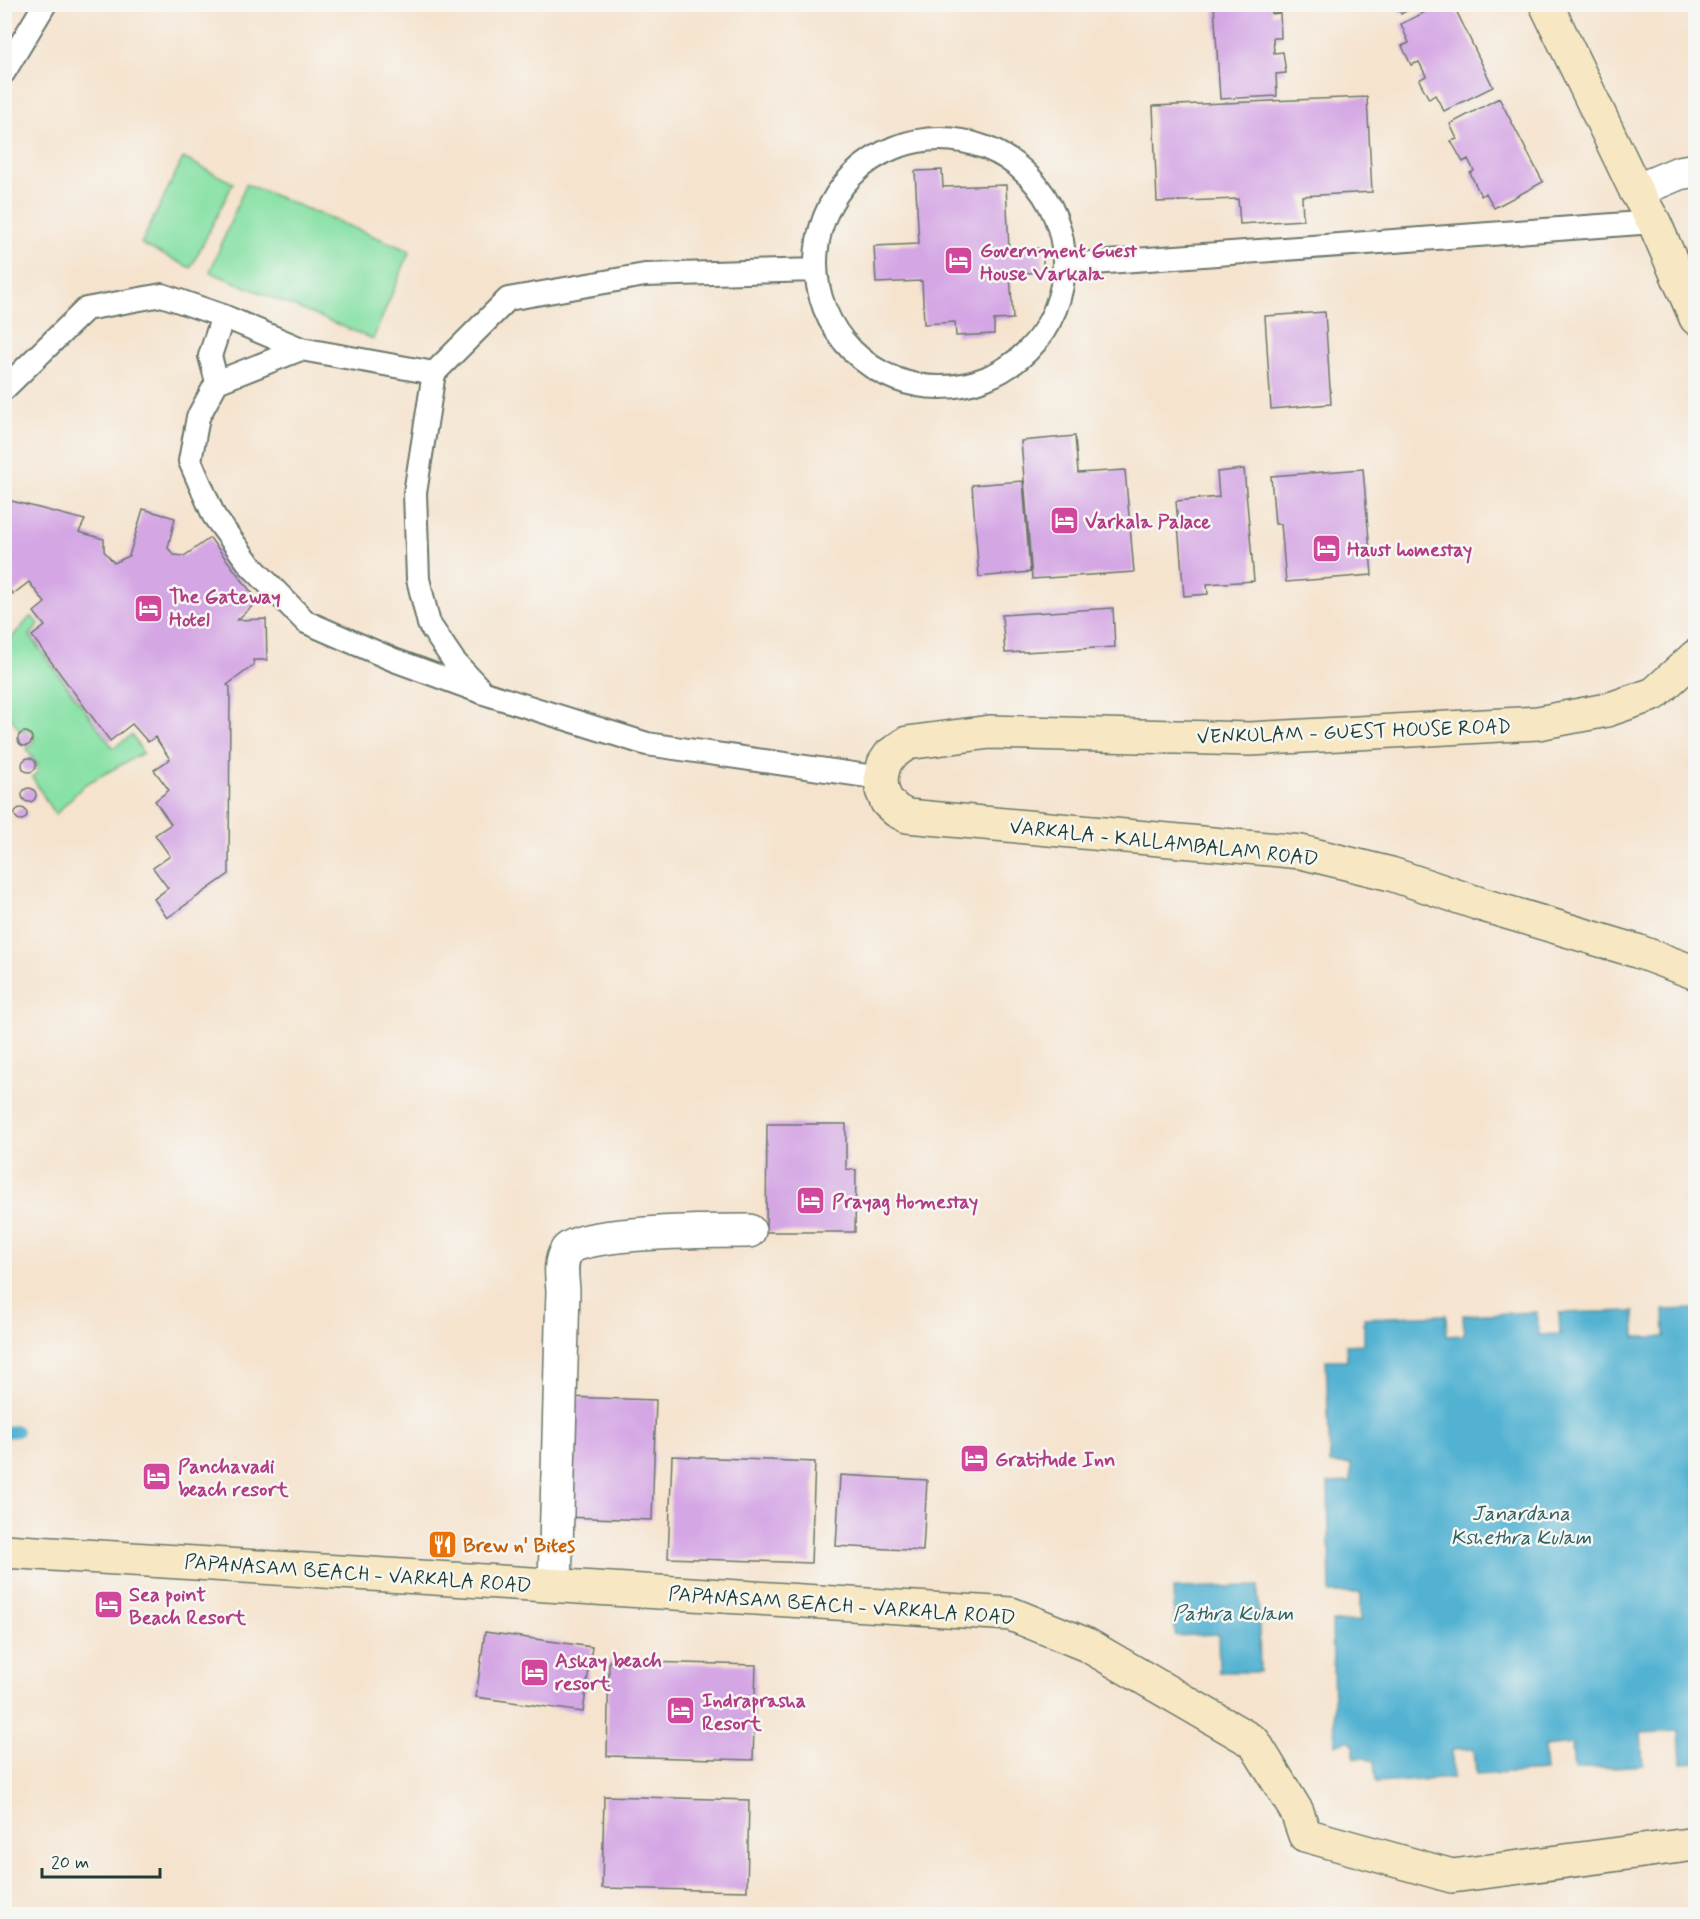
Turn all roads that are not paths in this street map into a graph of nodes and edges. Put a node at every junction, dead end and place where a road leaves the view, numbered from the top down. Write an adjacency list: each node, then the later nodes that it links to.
1 (45, 4): 3 (lane)
2 (1546, 4): 5 (main road)
3 (4, 72)
4 (1690, 176): 5 (street)
5 (1636, 191): 6 (main road)
6 (1654, 222): 7 (lane); 10 (main road)
7 (1066, 265): 8 (lane); 8 (lane)
8 (816, 270): 12 (lane)
9 (223, 316): 11 (lane); 13 (lane); 14 (lane)
10 (1695, 318)
11 (301, 349): 12 (lane); 13 (lane)
12 (434, 373): 16 (lane)
13 (217, 382): 16 (lane)
14 (4, 389)
15 (1695, 656): 17 (main road, VENKULAM - GUEST HOUSE ROAD)
16 (484, 693): 17 (lane)
17 (885, 766): 18 (main road, VARKALA - KALLAMBALAM ROAD)
18 (1695, 974)
19 (748, 1231): 21 (street)
20 (4, 1551): 21 (main road, PAPANASAM BEACH - VARKALA ROAD)
21 (555, 1585): 22 (main road, PAPANASAM BEACH - VARKALA ROAD)
22 (1695, 1844)

